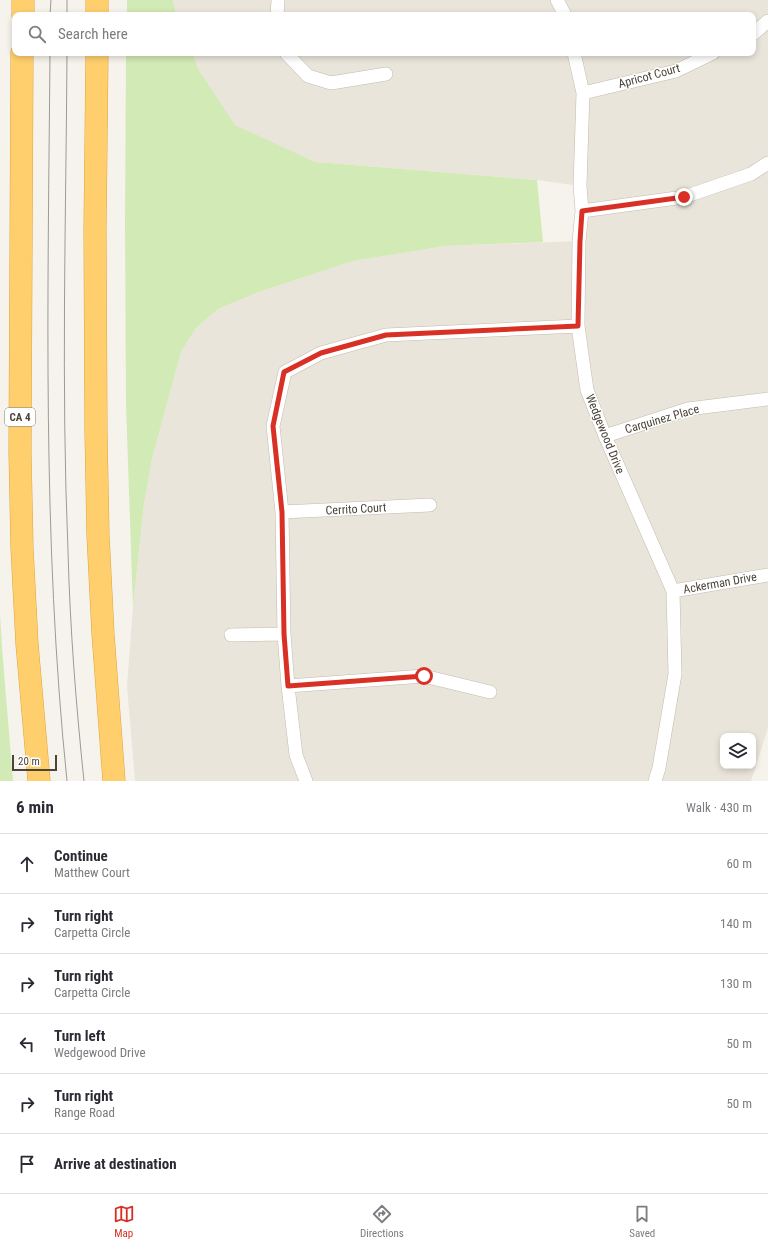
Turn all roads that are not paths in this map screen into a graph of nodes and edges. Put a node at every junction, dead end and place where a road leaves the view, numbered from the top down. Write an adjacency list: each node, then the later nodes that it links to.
1 (23, 0): 5 (highway)
2 (97, 0): 6 (highway)
3 (278, 0): 7 (street)
4 (558, 0): 8 (street)
5 (22, 12)
6 (97, 12)
7 (277, 12)
8 (564, 12)
9 (768, 21): 10 (street)
10 (756, 31)
11 (22, 56): 31 (highway, CA 4)
12 (97, 56): 32 (highway)
13 (289, 56): 16 (street)
14 (575, 56): 17 (street, Wedgewood Drive)
15 (707, 56): 17 (street, Apricot Court)
16 (386, 74)
17 (584, 93): 19 (street, Wedgewood Drive)
18 (768, 163): 19 (street)
19 (582, 211): 20 (street, Wedgewood Drive)
20 (578, 326): 22 (street, Wedgewood Drive); 24 (street)
21 (768, 399): 22 (street, Carquinez Place)
22 (605, 436): 26 (street, Wedgewood Drive)
23 (430, 505): 24 (street, Cerrito Court)
24 (282, 512): 27 (street)
25 (768, 575): 26 (street, Ackerman Drive)
26 (673, 591): 34 (street, Wedgewood Drive)
27 (284, 634): 28 (street); 29 (street)
28 (231, 635)
29 (288, 686): 30 (street); 33 (street)
30 (490, 692)
31 (39, 781)
32 (114, 781)
33 (306, 781)
34 (655, 781)

